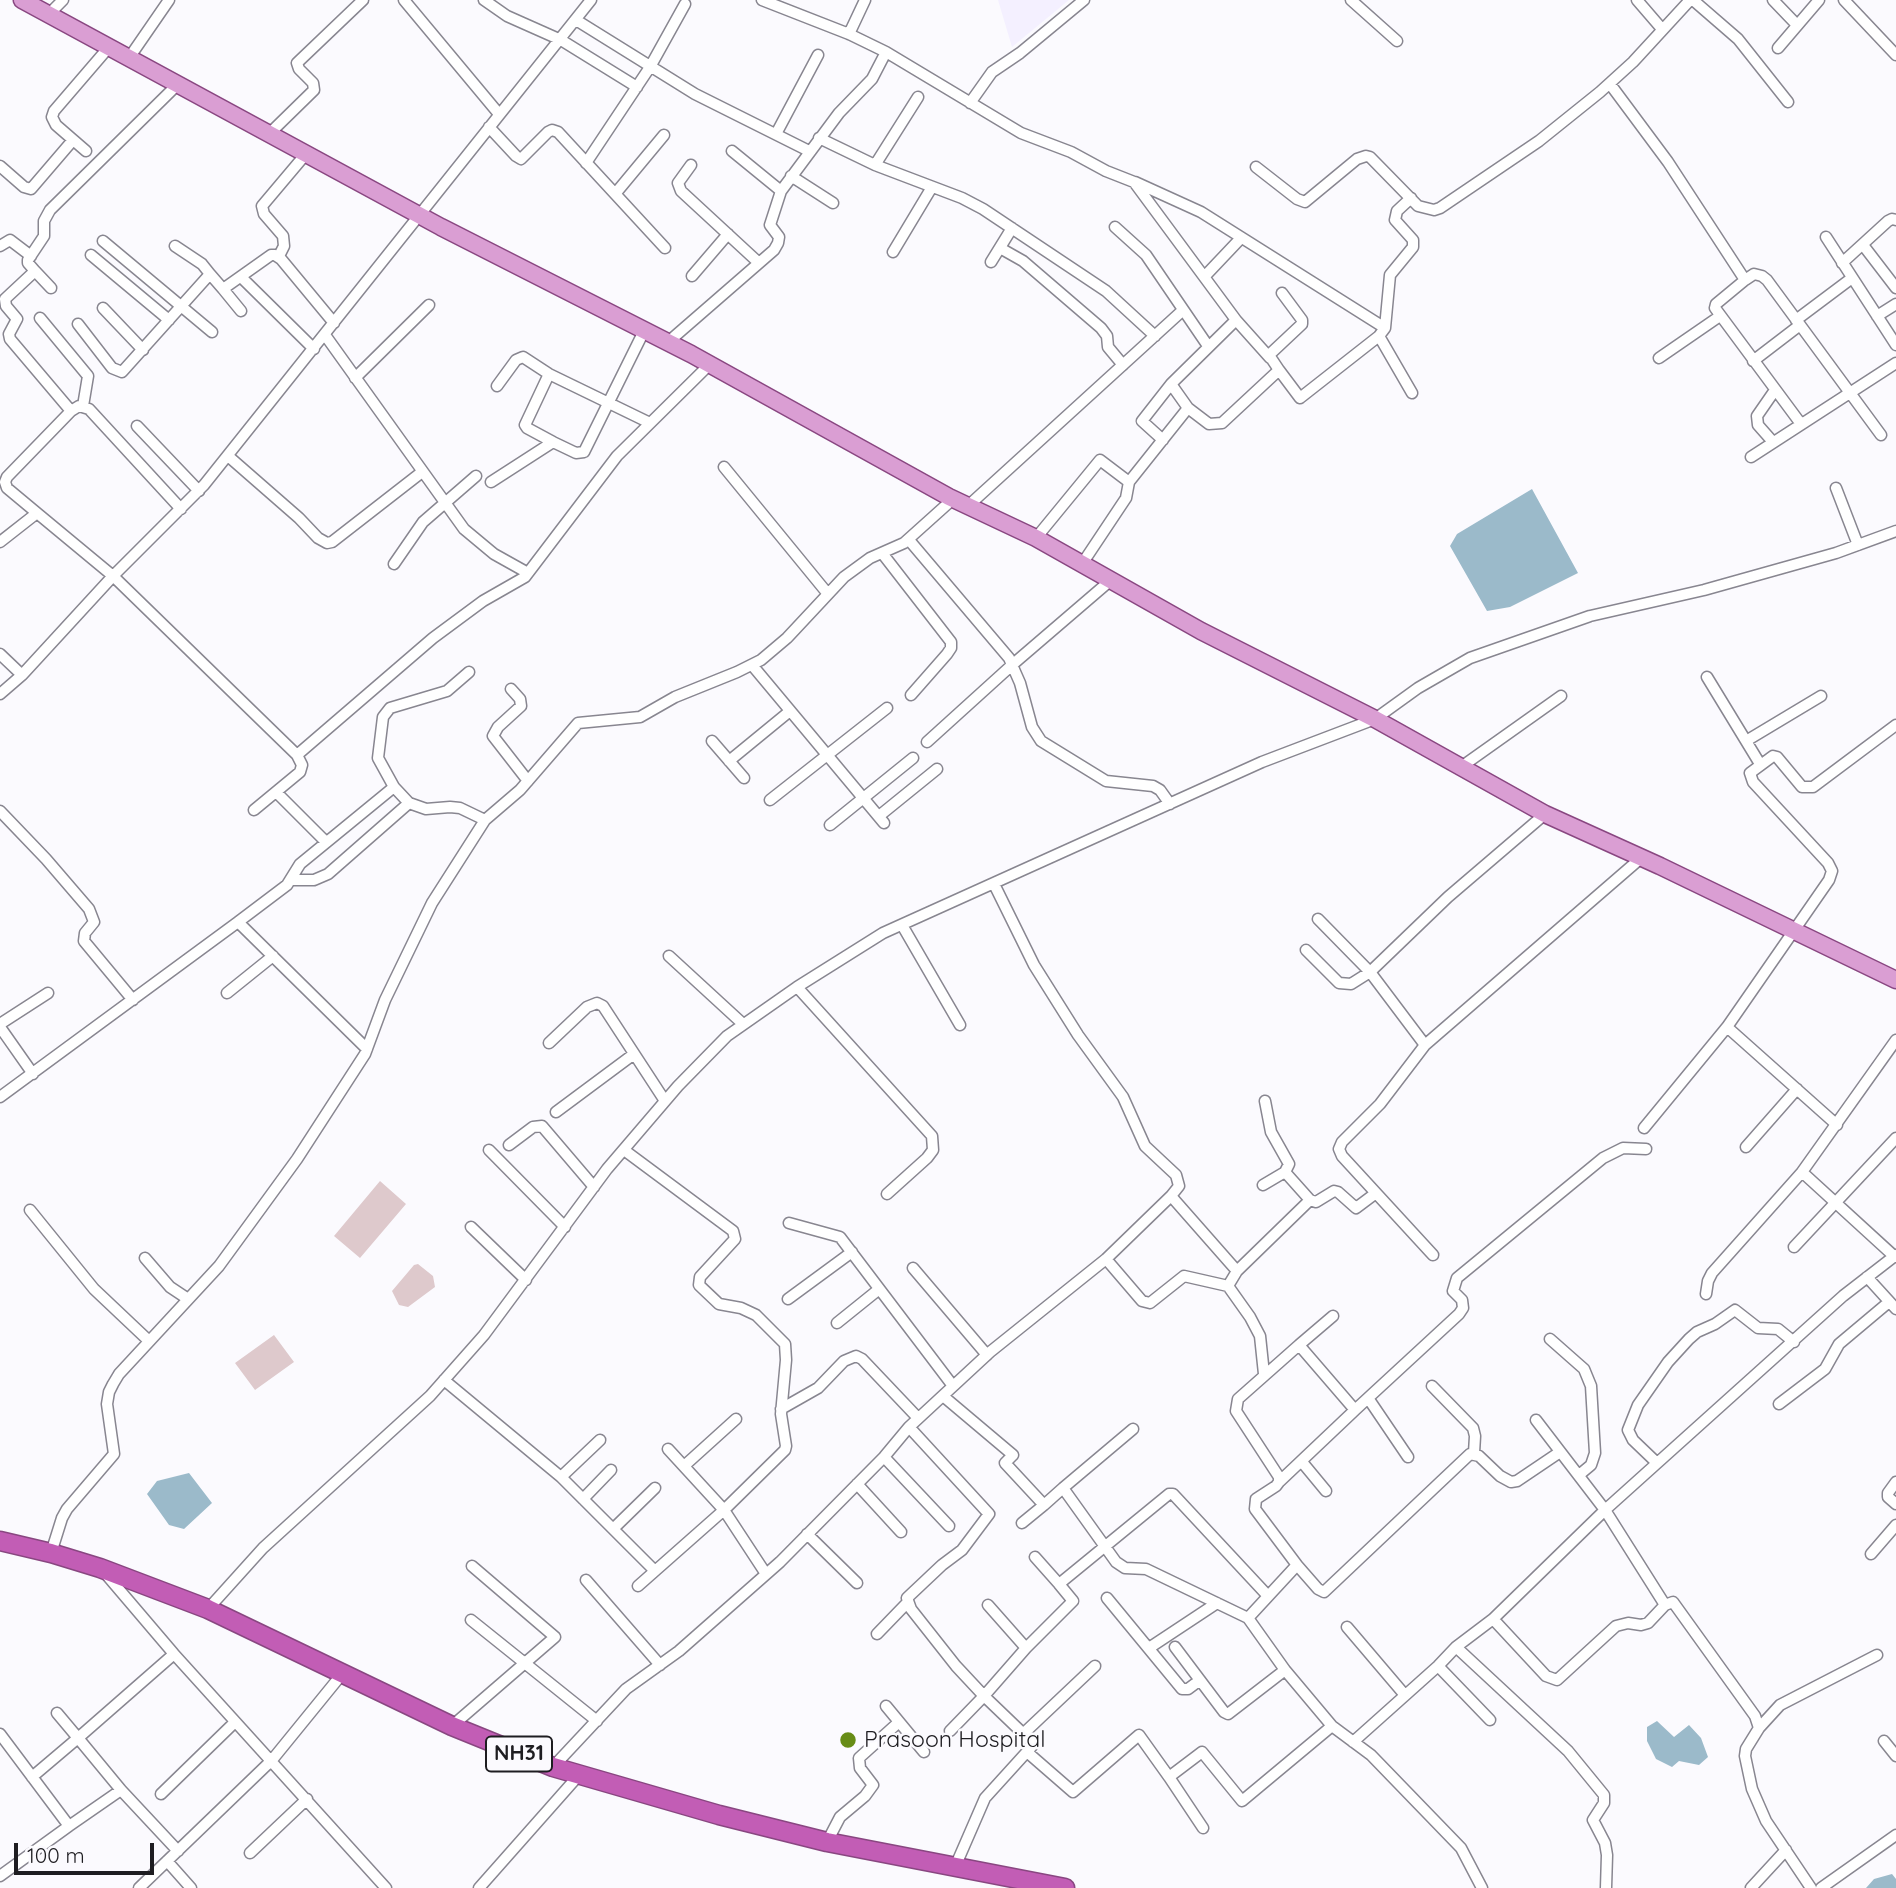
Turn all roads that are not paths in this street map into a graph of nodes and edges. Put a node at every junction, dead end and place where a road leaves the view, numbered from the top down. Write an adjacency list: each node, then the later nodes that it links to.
1 (22, 0): 18 (main road)
2 (63, 0): 18 (street)
3 (169, 0): 30 (street)
4 (363, 0): 41 (street)
5 (404, 0): 38 (street)
6 (484, 0): 23 (street)
7 (591, 0): 19 (street)
8 (762, 0): 22 (street)
9 (865, 0): 22 (street)
10 (1084, 0): 37 (street)
11 (1352, 0): 24 (street)
12 (1637, 0): 21 (street)
13 (1692, 0): 21 (street); 36 (street)
14 (1773, 0): 20 (street)
15 (1819, 0): 20 (street)
16 (1846, 0): 27 (street)
17 (685, 4): 31 (street)
18 (48, 15): 25 (main road)
19 (576, 20): 23 (street); 31 (street)
20 (1797, 25): 26 (street)
21 (1662, 29): 32 (street)
22 (849, 34): 28 (street)
23 (561, 40): 34 (street); 38 (street)
24 (1397, 41)
25 (109, 47): 30 (main road); 44 (street)
26 (1778, 48)
27 (1894, 48)
28 (886, 52): 37 (street); 43 (street)
29 (818, 55): 40 (street)
30 (129, 58): 33 (main road)
31 (650, 67): 34 (street); 40 (street)
32 (1610, 84): 59 (street); 87 (street)
33 (177, 85): 41 (main road); 76 (street)
34 (637, 87): 49 (street)
35 (918, 97): 51 (street)
36 (1788, 102)
37 (971, 103): 55 (street)
38 (499, 114): 39 (street)
39 (489, 127): 49 (street); 61 (street)
40 (776, 134): 45 (street)
41 (268, 135): 48 (main road)
42 (664, 135): 58 (street)
43 (819, 138): 45 (street); 51 (street)
44 (73, 140): 46 (street); 52 (street)
45 (809, 150): 54 (street)
46 (86, 151)
47 (732, 151): 57 (street)
48 (305, 155): 61 (main road); 77 (street)
49 (586, 163): 58 (street)
50 (691, 165): 65 (street)
51 (875, 165): 56 (street)
52 (0, 166)
53 (1256, 167): 59 (street)
54 (791, 176): 57 (street); 60 (street)
55 (1134, 182): 67 (street); 84 (street)
56 (932, 187): 64 (street); 74 (street)
57 (780, 191): 79 (street)
58 (615, 194): 72 (street)
59 (1411, 198): 108 (street)
60 (833, 203)
61 (420, 216): 103 (street); 106 (main road)
62 (1896, 220): 69 (street)
63 (1115, 227): 97 (street)
64 (1012, 228): 73 (street); 110 (street)
65 (728, 234): 79 (street); 83 (street)
66 (1826, 237): 80 (street)
67 (1241, 238): 84 (street); 108 (street)
68 (103, 242): 94 (street)
69 (1863, 244): 80 (street); 89 (street)
70 (0, 246): 76 (street)
71 (175, 246): 82 (street)
72 (665, 248)
73 (1000, 248): 78 (street); 121 (street)
74 (893, 251)
75 (91, 255): 101 (street)
76 (31, 256): 81 (street)
77 (279, 256): 85 (street); 103 (street)
78 (991, 261)
79 (759, 263): 111 (street)
80 (1842, 263): 86 (street)
81 (35, 271): 88 (street); 133 (street)
82 (209, 274): 90 (street); 94 (street)
83 (692, 275)
84 (1205, 276): 102 (street)
85 (241, 277): 90 (street); 114 (street)
86 (1852, 278): 99 (street); 104 (street)
87 (1745, 280): 98 (street); 104 (street)
88 (51, 288)
89 (1896, 288)
90 (223, 289): 96 (street)
91 (1282, 293): 116 (street)
92 (1896, 304): 99 (street)
93 (429, 305): 124 (street)
94 (181, 306): 101 (street); 107 (street)
95 (103, 308): 115 (street)
96 (241, 311)
97 (1182, 311): 110 (street); 113 (street)
98 (1720, 316): 117 (street); 118 (street)
99 (1877, 316): 112 (street)
100 (40, 318): 131 (street)
101 (169, 320): 115 (street)
102 (1236, 320): 113 (street); 116 (street)
103 (334, 323): 109 (street)
104 (1798, 323): 118 (street); 129 (street)
105 (78, 324): 115 (street)
106 (644, 331): 111 (main road); 130 (street)
107 (212, 332)
108 (1382, 332): 122 (street); 128 (street)
109 (325, 335): 114 (street); 124 (street)
110 (1155, 336): 121 (street)
111 (667, 343): 120 (main road)
112 (1896, 344)
113 (1209, 346): 125 (street)
114 (314, 349): 141 (street)
115 (143, 350)
116 (1270, 358): 122 (street)
117 (1660, 358)
118 (1754, 361): 127 (street)
119 (1896, 363): 129 (street)
120 (709, 365): 134 (street); 150 (main road)
121 (1123, 365): 152 (street)
122 (1279, 370): 132 (street)
123 (549, 374): 126 (street); 130 (street); 139 (street)
124 (355, 378): 144 (street)
125 (1171, 384): 132 (street); 138 (street)
126 (496, 386)
127 (1775, 390): 135 (street); 140 (street)
128 (1412, 393)
129 (1850, 393): 135 (street); 137 (street)
130 (608, 404): 134 (street); 139 (street)
131 (83, 406): 133 (street); 153 (street)
132 (1188, 408): 138 (street)
133 (71, 411): 154 (street)
134 (650, 423): 163 (street)
135 (1801, 425): 140 (street)
136 (137, 426): 149 (street)
137 (1881, 435)
138 (1163, 440): 147 (street)
139 (554, 442): 146 (street)
140 (1773, 442): 142 (street)
141 (228, 456): 144 (street); 149 (street)
142 (1751, 457)
143 (723, 467): 166 (street)
144 (422, 472): 151 (street)
145 (476, 476): 151 (street)
146 (491, 482)
147 (1129, 482): 156 (street); 162 (street)
148 (1836, 488): 159 (street)
149 (199, 491): 153 (street)
150 (953, 499): 152 (main road); 157 (street)
151 (444, 504): 161 (street); 163 (street)
152 (968, 506): 156 (main road)
153 (181, 509): 164 (street)
154 (37, 513): 158 (street); 164 (street)
155 (1896, 531): 159 (street)
156 (1036, 538): 162 (main road)
157 (909, 540): 160 (street); 169 (street)
158 (0, 542)
159 (1858, 545): 180 (street)
160 (882, 553): 166 (street); 175 (street)
161 (394, 564)
162 (1082, 564): 165 (main road)
163 (528, 573): 185 (street)
164 (113, 576): 171 (street); 185 (street)
165 (1111, 580): 169 (street); 180 (main road)
166 (828, 594): 168 (street)
167 (0, 654): 171 (street)
168 (752, 665): 179 (street); 193 (street)
169 (1012, 665): 184 (street); 199 (street)
170 (469, 672): 194 (street)
171 (22, 675): 174 (street)
172 (1707, 677): 183 (street)
173 (511, 689): 193 (street)
174 (0, 694)
175 (911, 695)
176 (1561, 696): 190 (street)
177 (1821, 696): 183 (street)
178 (887, 708): 186 (street)
179 (790, 711): 186 (street); 188 (street)
180 (1375, 719): 190 (main road); 199 (street)
181 (1896, 725): 189 (street)
182 (712, 741): 188 (street)
183 (1746, 741): 189 (street)
184 (928, 742)
185 (297, 755): 195 (street)
186 (827, 755): 196 (street); 197 (street)
187 (913, 758): 196 (street)
188 (729, 761): 192 (street)
189 (1760, 764): 212 (street)
190 (1461, 767): 202 (main road)
191 (937, 769): 196 (street)
192 (744, 778)
193 (528, 780): 203 (street)
194 (394, 787): 198 (street); 205 (street)
195 (276, 792): 200 (street); 205 (street)
196 (863, 798): 204 (street)
197 (771, 800)
198 (409, 803): 203 (street); 207 (street)
199 (1170, 804): 208 (street)
200 (254, 810)
201 (0, 811): 221 (street)
202 (1545, 814): 206 (main road); 216 (street)
203 (485, 820): 229 (street)
204 (830, 825)
205 (326, 842): 207 (street)
206 (1641, 858): 212 (main road); 228 (street)
207 (291, 880): 210 (street)
208 (994, 884): 211 (street); 251 (street)
209 (1318, 919): 216 (street)
210 (238, 922): 214 (street); 221 (street)
211 (902, 925): 218 (street); 223 (street)
212 (1793, 931): 217 (main road); 225 (street)
213 (1306, 950): 216 (street)
214 (273, 956): 220 (street); 229 (street)
215 (669, 956): 222 (street)
216 (1370, 972): 228 (street)
217 (1896, 979)
218 (797, 987): 222 (street); 250 (street)
219 (48, 993): 224 (street)
220 (228, 993)
221 (133, 1000): 231 (street)
222 (743, 1024): 234 (street)
223 (960, 1025)
224 (0, 1026): 231 (street)
225 (1727, 1027): 232 (street); 238 (street)
226 (1896, 1040): 237 (street)
227 (549, 1043): 230 (street)
228 (1425, 1045): 249 (street)
229 (367, 1049): 272 (street)
230 (634, 1054): 234 (street); 236 (street)
231 (33, 1074): 233 (street)
232 (1797, 1089): 237 (street); 241 (street)
233 (0, 1097)
234 (665, 1101): 244 (street)
235 (1265, 1101): 245 (street)
236 (556, 1112)
237 (1837, 1125): 246 (street)
238 (1644, 1128)
239 (1896, 1138): 253 (street)
240 (509, 1145): 248 (street)
241 (1746, 1147)
242 (1646, 1149): 286 (street)
243 (489, 1150): 257 (street)
244 (624, 1150): 248 (street); 288 (street)
245 (1285, 1172): 247 (street); 252 (street)
246 (1802, 1172): 253 (street); 270 (street)
247 (1263, 1185)
248 (594, 1187): 257 (street)
249 (1376, 1193): 252 (street); 260 (street)
250 (887, 1194)
251 (1171, 1196): 263 (street); 265 (street)
252 (1310, 1200): 265 (street)
253 (1835, 1203): 258 (street); 261 (street)
254 (30, 1210): 277 (street)
255 (789, 1223): 259 (street)
256 (471, 1227): 267 (street)
257 (565, 1227): 267 (street)
258 (1794, 1247)
259 (852, 1252): 269 (street); 271 (street)
260 (1433, 1255)
261 (1895, 1256): 266 (street)
262 (145, 1258): 272 (street)
263 (1105, 1259): 268 (street); 280 (street)
264 (913, 1268): 280 (street)
265 (1237, 1270): 268 (street)
266 (1867, 1278): 273 (street); 278 (street)
267 (526, 1280): 282 (street)
268 (1228, 1286): 281 (street)
269 (878, 1290): 275 (street); 283 (street)
270 (1706, 1294)
271 (788, 1298)
272 (188, 1299): 277 (street)
273 (1893, 1305): 287 (street)
274 (1333, 1315): 279 (street)
275 (837, 1323)
276 (1550, 1339): 305 (street)
277 (149, 1341): 326 (street)
278 (1794, 1342): 302 (street); 302 (street)
279 (1299, 1345): 281 (street); 289 (street)
280 (987, 1355): 283 (street)
281 (1264, 1374): 307 (street)
282 (444, 1380): 306 (street); 344 (street)
283 (953, 1386): 285 (street)
284 (1432, 1386): 298 (street)
285 (943, 1396): 290 (street); 315 (street)
286 (1368, 1398): 289 (street); 300 (street)
287 (1779, 1404)
288 (781, 1409): 290 (street); 316 (street)
289 (1355, 1410): 301 (street)
290 (918, 1418): 293 (street)
291 (736, 1419): 303 (street)
292 (1536, 1420): 297 (street)
293 (909, 1427): 299 (street); 340 (street)
294 (1133, 1429): 311 (street)
295 (600, 1440): 306 (street)
296 (668, 1449): 303 (street)
297 (1560, 1452): 298 (street); 305 (street)
298 (1474, 1453): 329 (street)
299 (884, 1457): 309 (street); 320 (street)
300 (1408, 1457)
301 (1302, 1462): 307 (street); 312 (street)
302 (1657, 1464): 317 (street)
303 (684, 1466): 316 (street)
304 (611, 1469): 313 (street)
305 (1579, 1475): 317 (street)
306 (561, 1477): 313 (street)
307 (1279, 1482): 329 (street)
308 (1896, 1482): 314 (street)
309 (857, 1484): 322 (street); 323 (street)
310 (655, 1488): 321 (street)
311 (1063, 1488): 315 (street); 325 (street)
312 (1326, 1491)
313 (583, 1499): 321 (street)
314 (1896, 1504)
315 (1044, 1505): 318 (street)
316 (724, 1510): 332 (street); 333 (street)
317 (1605, 1510): 343 (street); 346 (street)
318 (1022, 1522)
319 (1896, 1525): 327 (street)
320 (949, 1526)
321 (613, 1529): 332 (street)
322 (901, 1532)
323 (807, 1534): 333 (street); 335 (street)
324 (0, 1541): 326 (highway, NH31)
325 (1106, 1546): 336 (street); 338 (street); 341 (street)
326 (51, 1553): 331 (highway, NH31)
327 (1871, 1554)
328 (1035, 1557): 336 (street)
329 (1297, 1565): 338 (street)
330 (472, 1566): 356 (street)
331 (100, 1568): 344 (highway, NH31); 354 (street)
332 (655, 1571): 337 (street)
333 (766, 1574): 357 (street)
334 (586, 1580): 357 (street)
335 (857, 1583)
336 (1059, 1584): 352 (street)
337 (638, 1586)
338 (1268, 1596): 345 (street)
339 (1107, 1598): 353 (street)
340 (907, 1603): 349 (street); 364 (street)
341 (1217, 1603): 345 (street); 353 (street)
342 (988, 1605): 352 (street)
343 (1665, 1605): 346 (street); 373 (street)
344 (208, 1609): 361 (highway, NH31)
345 (1248, 1618): 360 (street)
346 (1493, 1619): 351 (street)
347 (471, 1620): 356 (street)
348 (1347, 1627): 363 (street)
349 (877, 1634)
350 (1175, 1647): 362 (street)
351 (1456, 1647): 359 (street); 407 (street)
352 (1026, 1648): 364 (street)
353 (1149, 1648): 362 (street)
354 (174, 1654): 369 (street); 377 (street)
355 (1877, 1655): 373 (street)
356 (524, 1665): 368 (street); 371 (street)
357 (660, 1665): 368 (street)
358 (1095, 1666): 376 (street)
359 (1438, 1666): 363 (street); 367 (street)
360 (1285, 1670): 362 (street); 372 (street)
361 (342, 1674): 371 (highway, NH31); 383 (street)
362 (1200, 1680)
363 (1404, 1694): 379 (street)
364 (984, 1696): 374 (street); 376 (street)
365 (886, 1706): 370 (street)
366 (57, 1713): 377 (street)
367 (1490, 1720)
368 (597, 1721): 384 (street)
369 (235, 1722): 383 (street); 389 (street)
370 (899, 1722): 380 (street); 394 (street)
371 (452, 1726): 384 (highway, NH31)
372 (1332, 1726): 379 (street); 387 (street)
373 (1759, 1728): 395 (street)
374 (950, 1731)
375 (0, 1734): 386 (street)
376 (1023, 1734): 381 (street)
377 (78, 1738): 386 (street); 388 (street)
378 (1884, 1741): 382 (street)
379 (1353, 1742): 406 (street)
380 (924, 1752)
381 (1027, 1752): 387 (street); 399 (street)
382 (1896, 1756)
383 (272, 1760): 390 (street); 396 (street)
384 (553, 1767): 385 (highway, NH31)
385 (579, 1775): 394 (highway, NH31); 404 (street)
386 (32, 1777): 391 (street)
387 (1169, 1777): 392 (street)
388 (121, 1790): 391 (street); 396 (street)
389 (161, 1794)
390 (307, 1800): 397 (street); 403 (street)
391 (69, 1826): 400 (street)
392 (1203, 1828)
393 (1896, 1835): 410 (street)
394 (827, 1843): 399 (highway, NH31)
395 (1786, 1850): 408 (street); 409 (street)
396 (178, 1851): 398 (street)
397 (250, 1853)
398 (167, 1861): 401 (street); 402 (street)
399 (954, 1867): 405 (highway, NH31)
400 (0, 1876)
401 (186, 1886)
402 (139, 1888)
403 (386, 1888)
404 (479, 1888)
405 (1065, 1888)
406 (1482, 1888)
407 (1605, 1888)
408 (1751, 1888)
409 (1811, 1888)
410 (1821, 1888)

